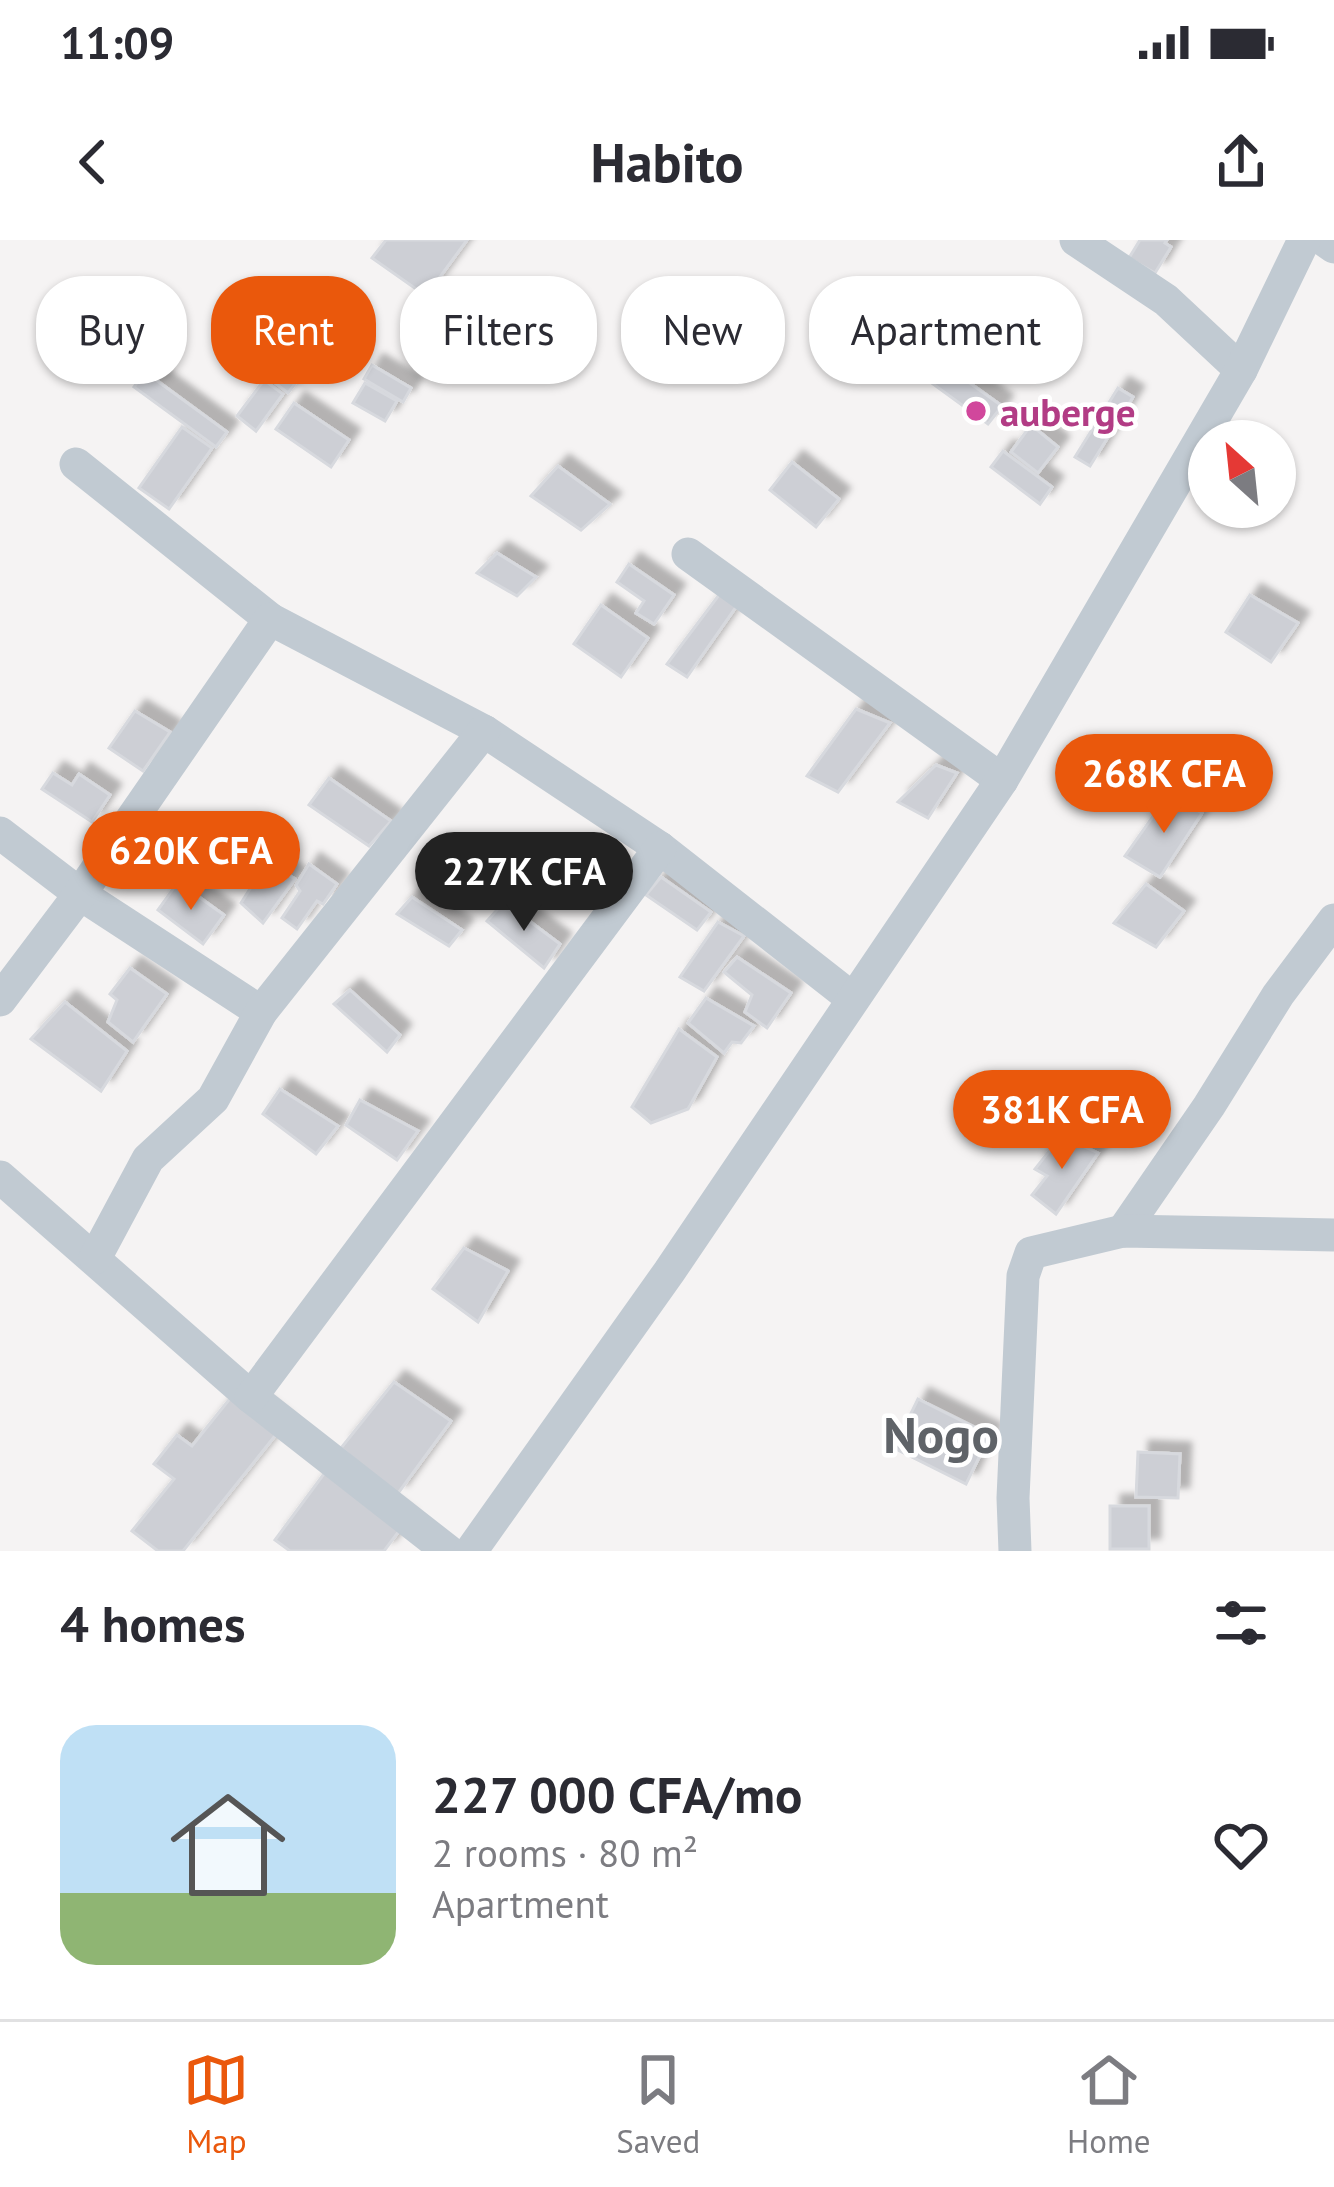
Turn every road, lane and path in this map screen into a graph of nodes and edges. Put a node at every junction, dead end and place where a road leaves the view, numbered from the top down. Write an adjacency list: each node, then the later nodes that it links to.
1 (1076, 240): 5 (street)
2 (1304, 240): 5 (street)
3 (1324, 240): 4 (street)
4 (1334, 248)
5 (1241, 370): 10 (street)
6 (76, 464): 8 (street)
7 (688, 554): 10 (street)
8 (270, 619): 9 (street); 13 (street)
9 (484, 731): 12 (street); 17 (street)
10 (1002, 780): 15 (street)
11 (0, 832): 13 (street)
12 (660, 848): 15 (street); 22 (street)
13 (80, 894): 16 (street); 17 (street)
14 (1334, 920): 19 (street)
15 (853, 999): 24 (street)
16 (0, 1000)
17 (261, 1012): 21 (street)
18 (0, 1177): 21 (street)
19 (1123, 1232): 20 (street); 25 (street)
20 (1334, 1235)
21 (95, 1258): 22 (street)
22 (251, 1397): 23 (street)
23 (448, 1551)
24 (471, 1551)
25 (1015, 1551)

